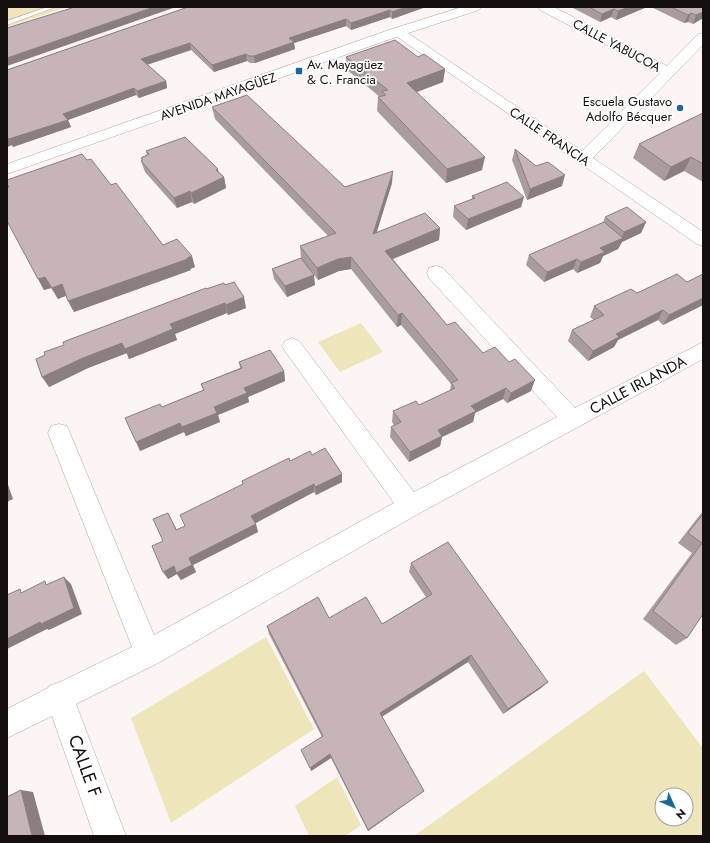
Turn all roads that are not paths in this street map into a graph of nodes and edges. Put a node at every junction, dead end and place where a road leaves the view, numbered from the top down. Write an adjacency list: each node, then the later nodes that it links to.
1 (53, 7): 4 (lane)
2 (475, 7): 5 (street, AVENIDA MAYAGÜEZ)
3 (544, 7): 7 (street, CALLE YABUCOA)
4 (7, 23)
5 (397, 32): 8 (street, CALLE FRANCIA); 9 (street, AVENIDA MAYAGÜEZ)
6 (703, 37): 7 (street)
7 (668, 72): 8 (street)
8 (583, 159): 10 (street, CALLE FRANCIA)
9 (7, 169)
10 (703, 240)
11 (436, 273): 14 (street)
12 (292, 346): 16 (street)
13 (703, 350): 14 (street, CALLE IRLANDA)
14 (573, 420): 16 (street, CALLE IRLANDA)
15 (59, 433): 17 (street)
16 (410, 506): 17 (street, CALLE IRLANDA)
17 (148, 653): 18 (street, CALLE IRLANDA)
18 (59, 696): 19 (street, CALLE IRLANDA); 20 (street, CALLE F)
19 (7, 724)
20 (110, 836)

